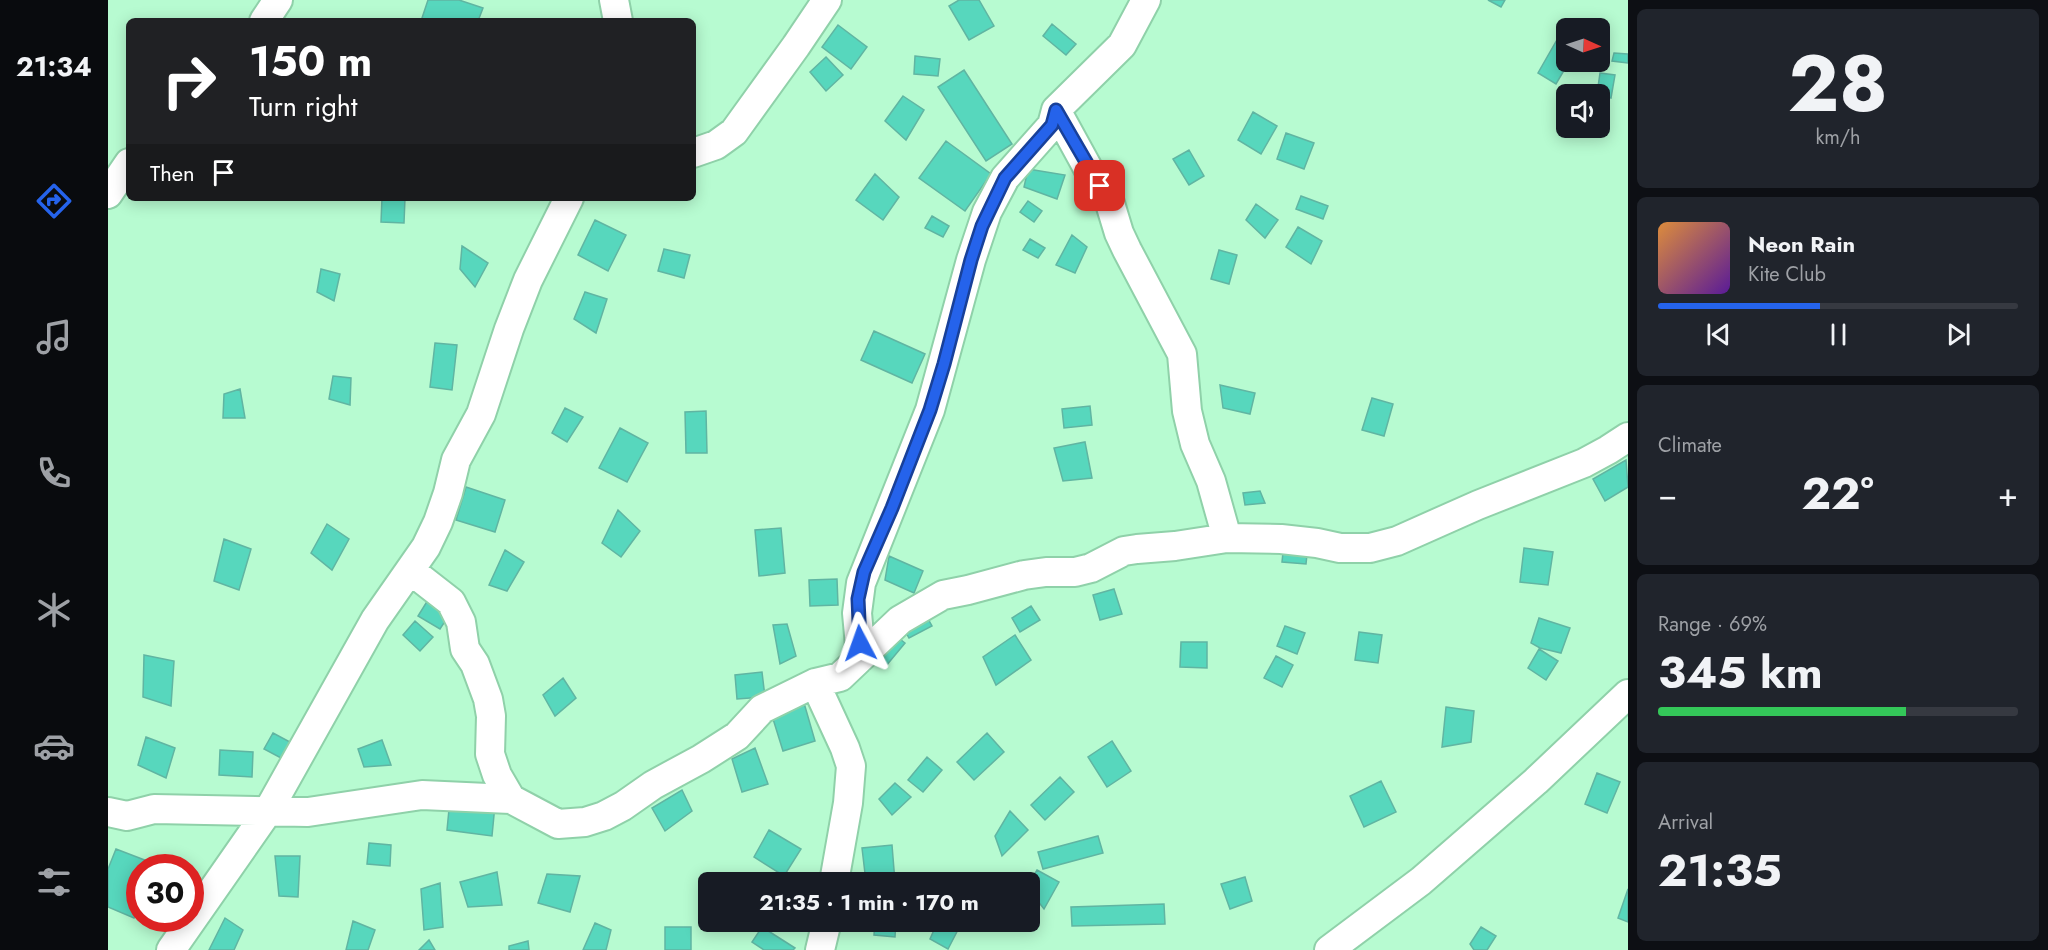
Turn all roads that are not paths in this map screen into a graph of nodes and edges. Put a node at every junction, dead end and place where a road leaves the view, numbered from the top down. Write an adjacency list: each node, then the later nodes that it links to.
1 (278, 0): 5 (street)
2 (614, 0): 6 (street)
3 (827, 0): 8 (street)
4 (1146, 0): 7 (street)
5 (266, 18)
6 (617, 18)
7 (1056, 110): 13 (street); 15 (street)
8 (696, 152)
9 (126, 167): 10 (street)
10 (108, 194)
11 (568, 201): 14 (street)
12 (1628, 437): 13 (street)
13 (1227, 538): 15 (street)
14 (410, 570): 18 (street); 19 (street)
15 (861, 657): 16 (street)
16 (815, 683): 18 (street); 21 (street)
17 (1628, 694): 25 (street)
18 (511, 799): 19 (street)
19 (268, 811): 20 (street); 23 (street)
20 (108, 812)
21 (836, 872)
22 (824, 932): 24 (street)
23 (171, 950)
24 (819, 950)
25 (1329, 950)

